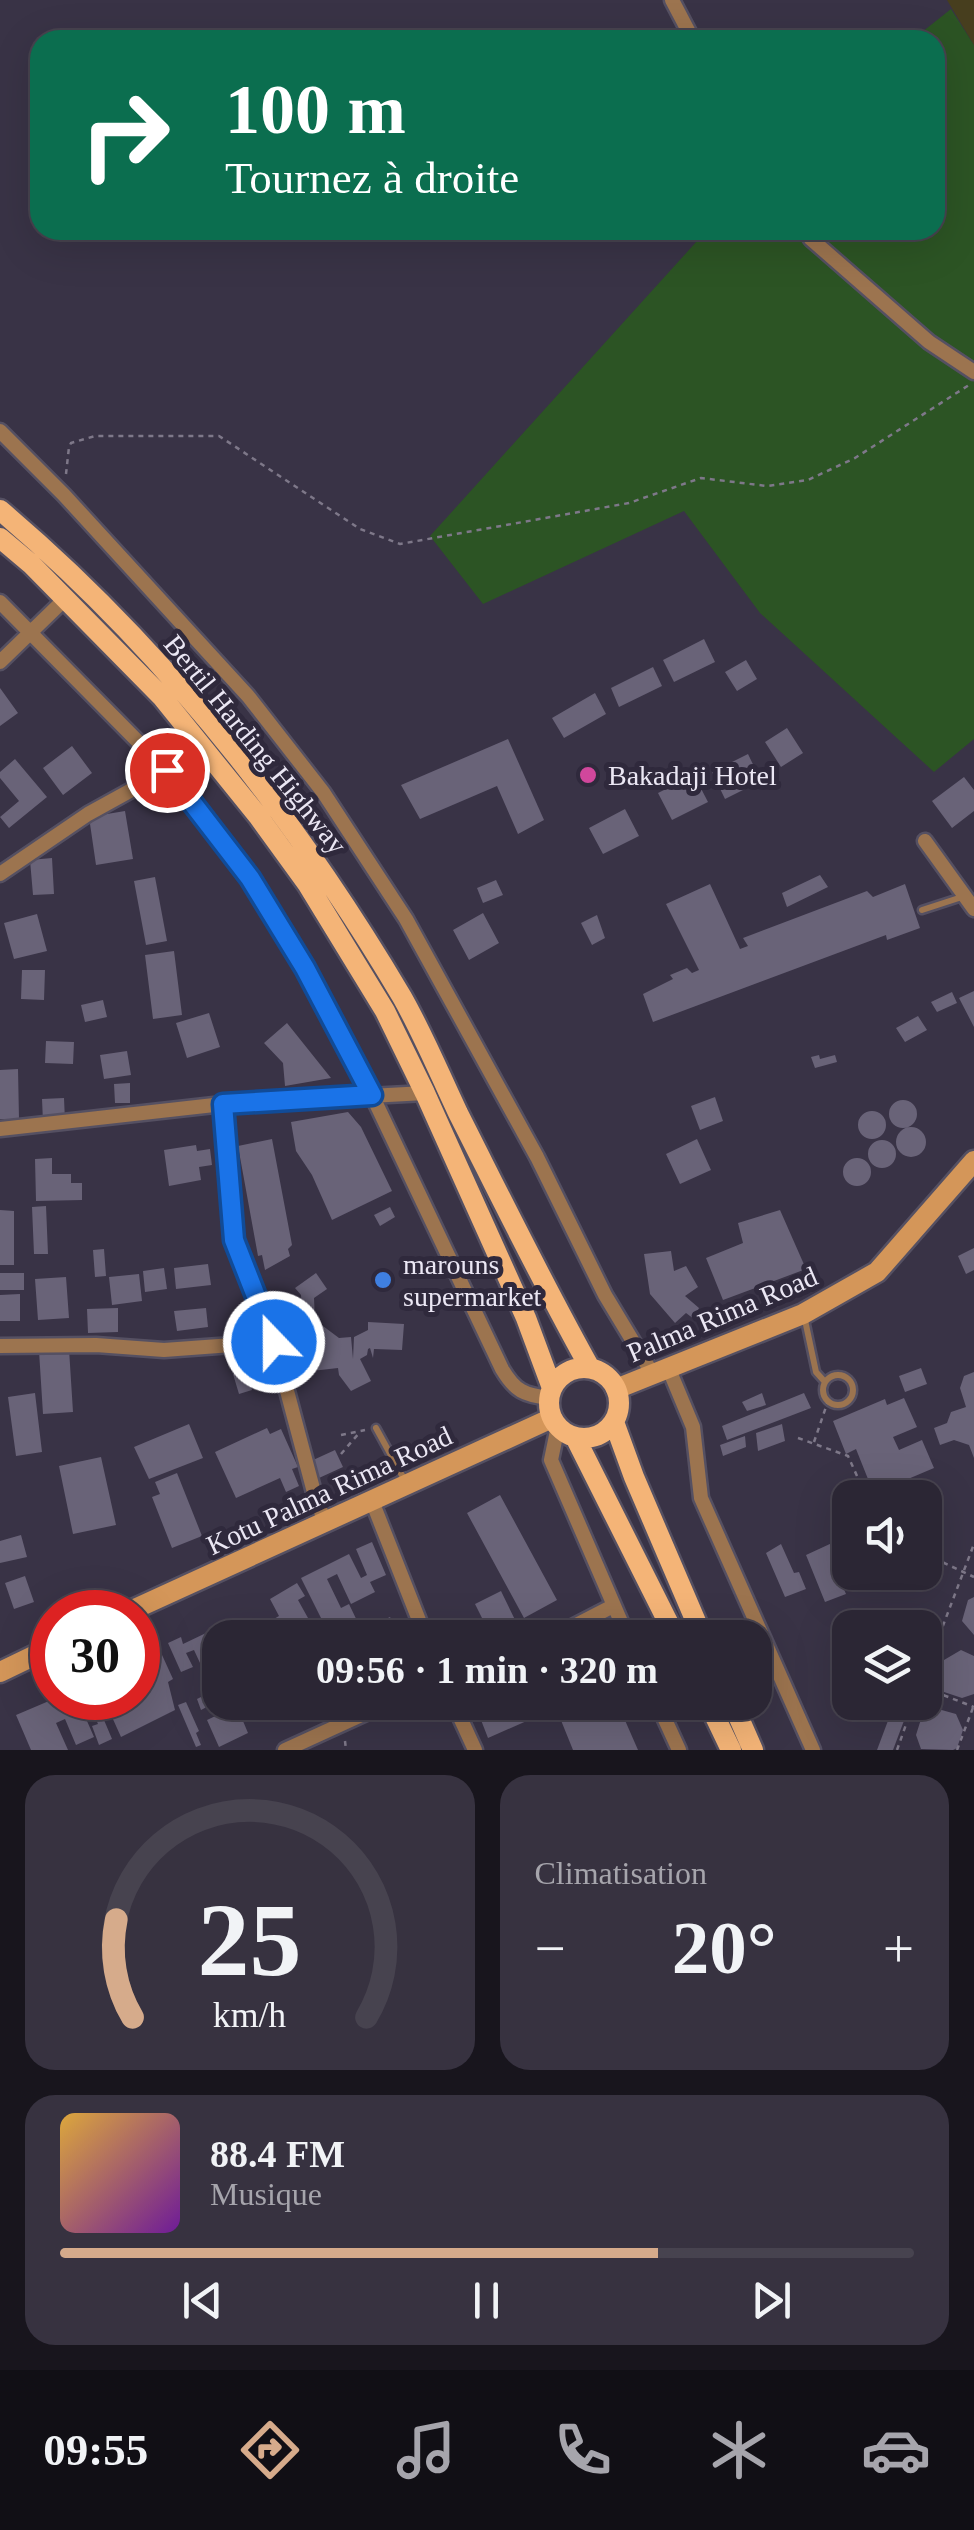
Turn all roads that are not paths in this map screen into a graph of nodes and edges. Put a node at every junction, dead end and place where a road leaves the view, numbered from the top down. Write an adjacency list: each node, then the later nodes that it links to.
1 (672, 0): 2 (street)
2 (687, 30)
3 (811, 240): 4 (street)
4 (974, 372)
5 (0, 431): 27 (street)
6 (0, 510): 26 (main road, Bertil Harding Highway)
7 (0, 538): 8 (main road, Bertil Harding Highway)
8 (64, 600): 10 (street); 12 (main road, Bertil Harding Highway)
9 (0, 602): 10 (street)
10 (32, 631): 11 (street); 13 (street)
11 (0, 662)
12 (204, 750): 13 (street); 18 (main road, Bertil Harding Highway)
13 (167, 770): 15 (street); 19 (street)
14 (925, 841): 16 (street)
15 (0, 874)
16 (968, 903): 17 (lane)
17 (922, 910)
18 (424, 1093): 19 (street); 30 (main road, Bertil Harding Highway)
19 (372, 1095): 20 (street); 30 (street)
20 (223, 1104): 21 (street); 24 (street)
21 (0, 1129)
22 (974, 1161): 23 (street, Palma Rima Road)
23 (804, 1314): 27 (street, Palma Rima Road); 28 (lane)
24 (274, 1342): 25 (street); 35 (street)
25 (0, 1346)
26 (590, 1368): 29 (main road, Bertil Harding Highway); 30 (main road)
27 (660, 1370): 29 (street, Palma Rima Road); 55 (street)
28 (825, 1382): 28 (lane)
29 (616, 1388): 31 (main road)
30 (557, 1414): 31 (main road); 33 (street, Kotu Palma Rima Road); 37 (street); 41 (main road, Bertil Harding Highway)
31 (614, 1422): 42 (main road)
32 (376, 1428): 33 (lane)
33 (407, 1484): 34 (street, Kotu Palma Rima Road)
34 (372, 1501): 35 (street, Kotu Palma Rima Road); 38 (street)
35 (325, 1522): 36 (street, Kotu Palma Rima Road)
36 (160, 1597)
37 (613, 1606): 39 (street); 40 (street)
38 (419, 1620)
39 (586, 1620)
40 (620, 1620)
41 (666, 1620)
42 (695, 1620)
43 (30, 1658): 44 (street)
44 (0, 1672)
45 (351, 1720): 50 (street)
46 (461, 1720): 51 (street)
47 (665, 1720): 52 (street)
48 (717, 1720): 53 (main road)
49 (740, 1720): 54 (main road)
50 (285, 1750)
51 (475, 1750)
52 (678, 1750)
53 (732, 1750)
54 (753, 1750)
55 (814, 1750)

